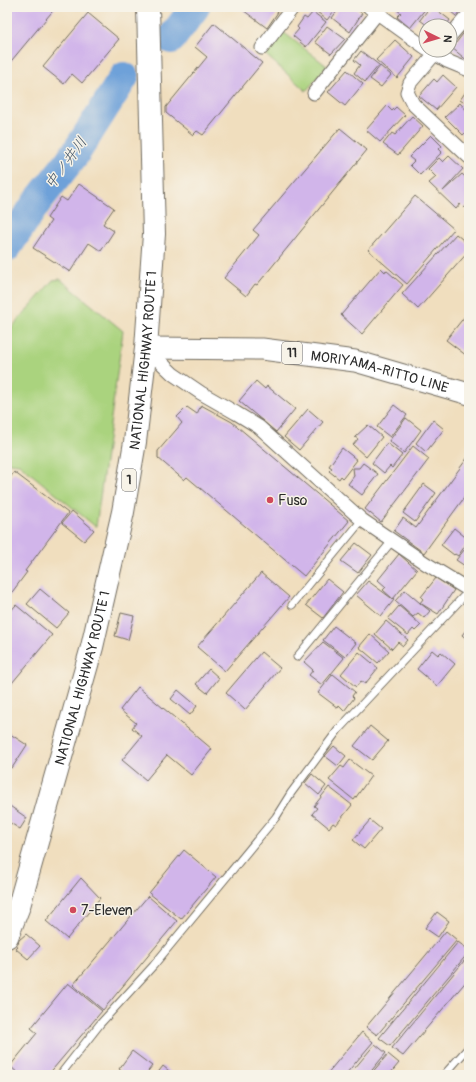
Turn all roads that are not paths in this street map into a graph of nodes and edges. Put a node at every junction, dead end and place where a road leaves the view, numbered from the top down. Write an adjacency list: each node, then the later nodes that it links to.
1 (148, 7): 13 (highway, NATIONAL HIGHWAY ROUTE 1 / 1)
2 (293, 7): 7 (street)
3 (376, 9): 6 (street); 11 (street)
4 (469, 14): 5 (street)
5 (458, 27)
6 (418, 40)
7 (262, 48)
8 (427, 58): 12 (street)
9 (446, 58): 10 (street)
10 (469, 70)
11 (314, 93)
12 (469, 157)
13 (146, 348): 14 (main road, MORIYAMA-RITTO LINE / 11); 15 (street); 21 (highway, NATIONAL HIGHWAY ROUTE 1 / 1)
14 (469, 394)
15 (362, 520): 16 (street); 19 (lane)
16 (392, 541): 17 (street); 20 (lane)
17 (469, 590)
18 (469, 594): 23 (lane)
19 (292, 605)
20 (297, 657)
21 (7, 937)
22 (469, 1047): 24 (lane)
23 (60, 1075)
24 (444, 1075)

